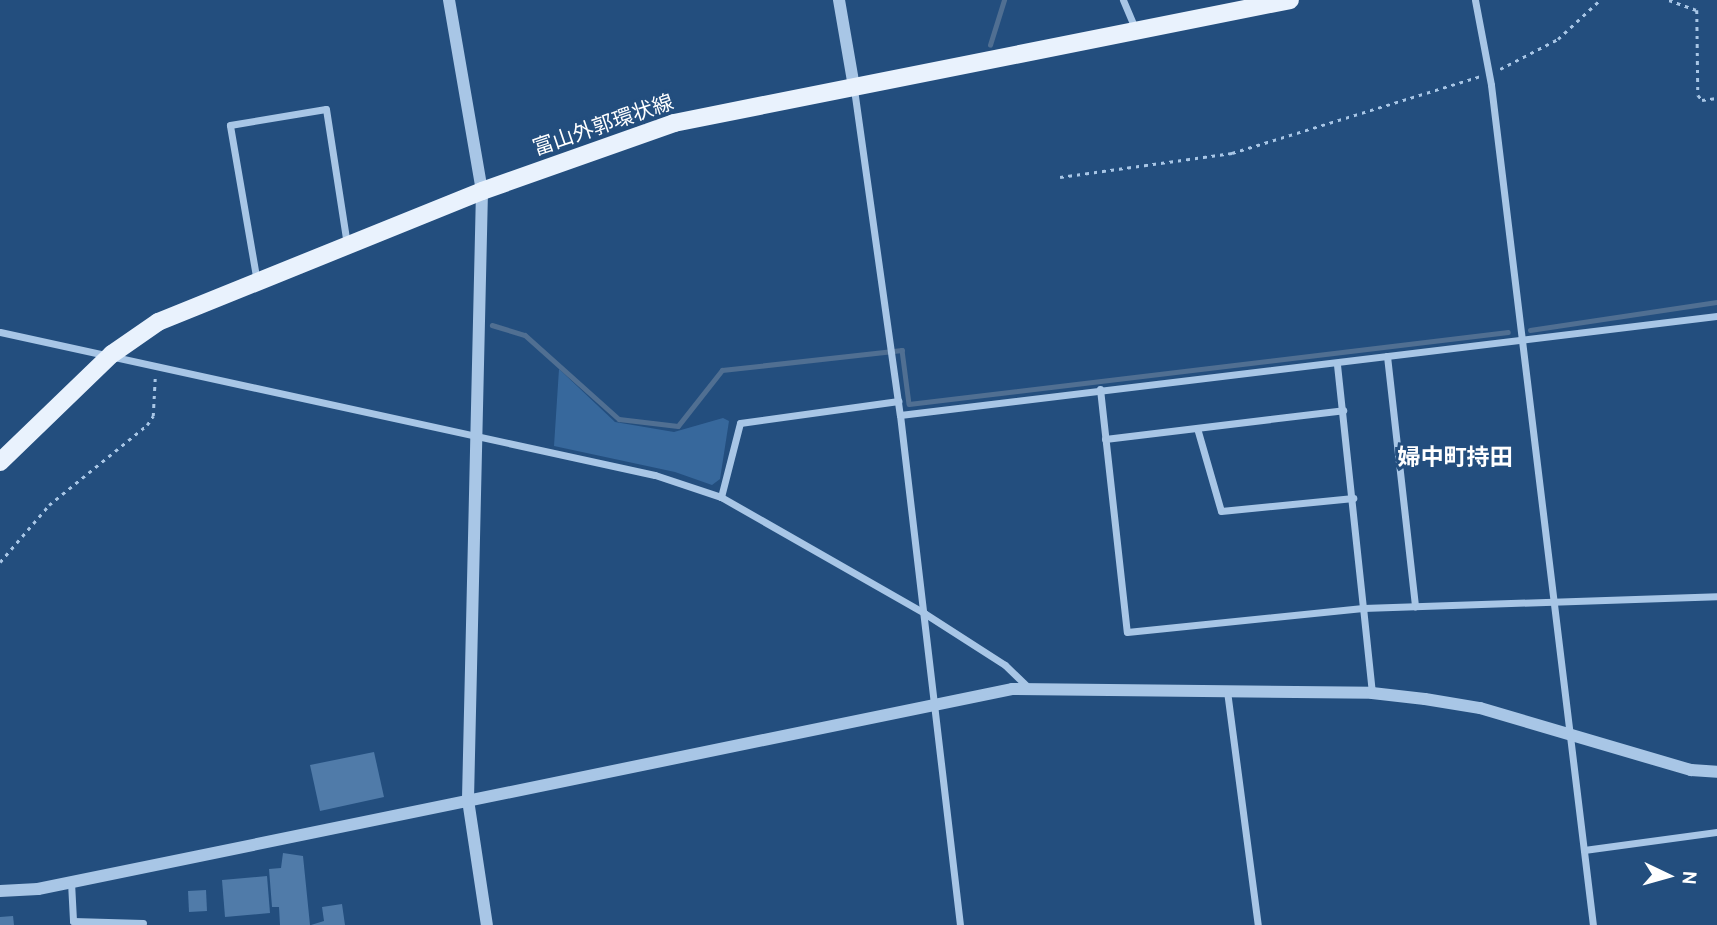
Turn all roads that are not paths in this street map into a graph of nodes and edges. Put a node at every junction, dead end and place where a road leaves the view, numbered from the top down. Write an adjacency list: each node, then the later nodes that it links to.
1 (449, 0): 8 (street)
2 (839, 0): 7 (street)
3 (1123, 0): 6 (street)
4 (1290, 0): 6 (main road, 富山外郭環状線)
5 (1475, 0): 13 (street)
6 (1135, 28): 7 (main road, 富山外郭環状線)
7 (854, 87): 8 (main road, 富山外郭環状線); 18 (street)
8 (482, 191): 9 (main road, 富山外郭環状線); 22 (street)
9 (348, 245): 10 (main road, 富山外郭環状線); 10 (street)
10 (257, 282): 14 (main road, 富山外郭環状線)
11 (1717, 316): 13 (street)
12 (0, 332): 14 (street)
13 (1522, 341): 15 (street); 28 (street)
14 (112, 354): 22 (street); 24 (main road, 富山外郭環状線)
15 (1387, 356): 16 (street); 29 (street)
16 (1337, 363): 17 (street); 19 (street)
17 (1100, 390): 20 (street); 23 (street)
18 (898, 401): 20 (street); 25 (street)
19 (1343, 410): 21 (street); 26 (street)
20 (900, 415): 31 (street)
21 (1196, 428): 23 (street); 26 (street)
22 (478, 436): 25 (street); 38 (street)
23 (1105, 439): 30 (street)
24 (0, 462)
25 (722, 496): 31 (street)
26 (1353, 498): 30 (street)
27 (1717, 596): 28 (street)
28 (1553, 600): 29 (street); 36 (street)
29 (1415, 606): 30 (street)
30 (1363, 608): 34 (street)
31 (924, 614): 32 (street); 35 (street)
32 (1030, 689): 33 (street); 35 (street)
33 (1227, 691): 34 (street); 46 (street)
34 (1372, 693): 36 (street)
35 (932, 703): 38 (street); 45 (street)
36 (1569, 735): 37 (street); 40 (street)
37 (1717, 772)
38 (468, 800): 41 (street); 44 (street)
39 (1717, 832): 40 (street)
40 (1584, 850): 47 (street)
41 (71, 882): 42 (street); 43 (street)
42 (0, 891)
43 (143, 923)
44 (487, 925)
45 (960, 925)
46 (1258, 925)
47 (1593, 925)

